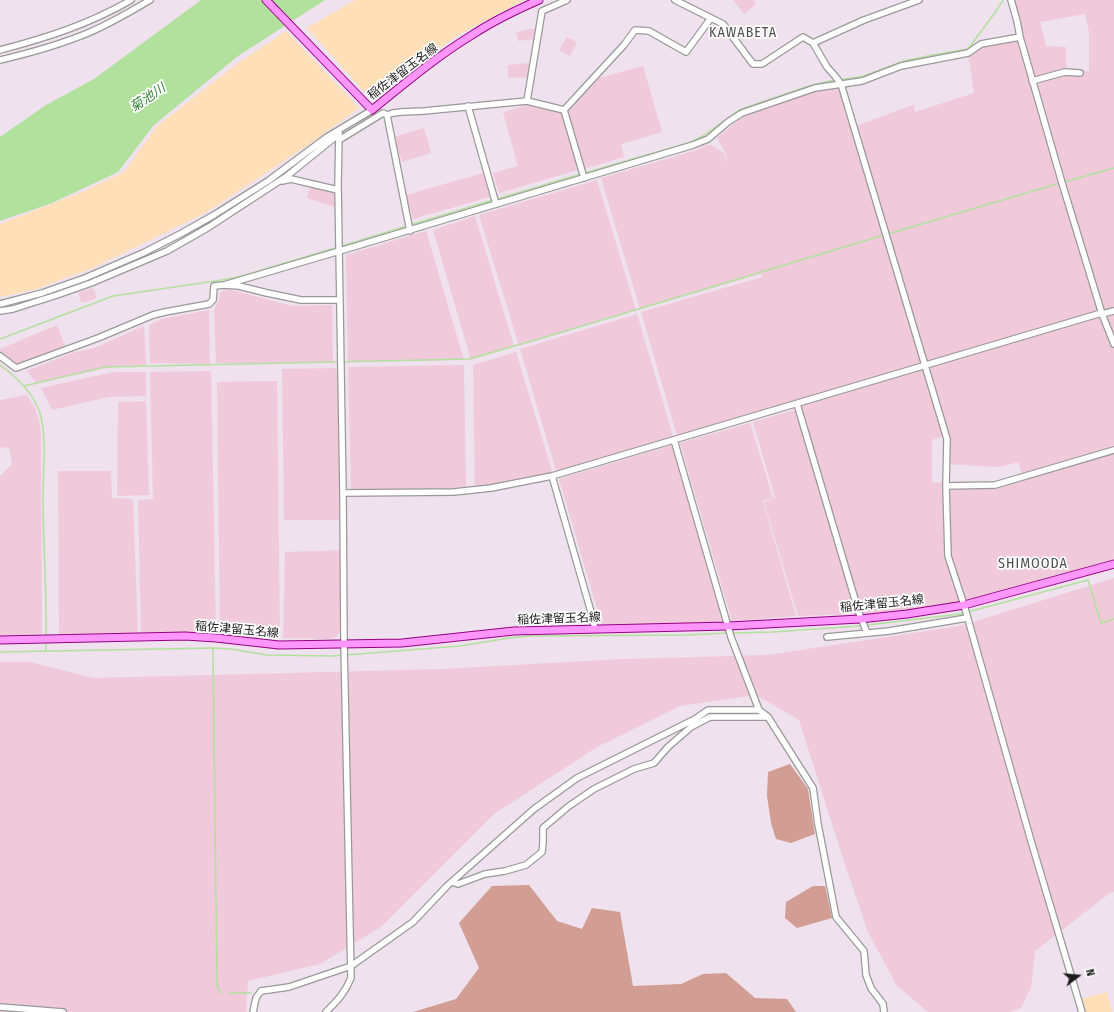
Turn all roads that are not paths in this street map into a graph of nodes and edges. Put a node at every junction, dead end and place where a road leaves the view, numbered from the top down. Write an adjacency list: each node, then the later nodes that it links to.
1 (131, 0): 12 (street)
2 (150, 0): 13 (street)
3 (266, 0): 19 (main road, 稲佐津留玉名線)
4 (539, 0): 19 (main road, 稲佐津留玉名線)
5 (568, 0): 17 (street)
6 (676, 0): 9 (street)
7 (917, 0): 11 (street)
8 (1011, 0): 10 (street)
9 (711, 18): 11 (street); 20 (street)
10 (1020, 37): 15 (street); 16 (street)
11 (813, 43): 16 (street)
12 (0, 50)
13 (0, 60)
14 (1080, 73): 15 (street)
15 (1032, 81): 34 (street)
16 (841, 84): 23 (street); 37 (street)
17 (527, 100): 18 (street); 20 (street)
18 (468, 106): 21 (street); 26 (street)
19 (372, 110): 22 (street)
20 (564, 110): 23 (street)
21 (387, 115): 22 (street); 27 (street)
22 (339, 135): 24 (street); 25 (street); 31 (street)
23 (584, 178): 26 (street)
24 (278, 182): 25 (street); 32 (street)
25 (338, 190): 28 (street)
26 (496, 203): 27 (street)
27 (410, 230): 28 (street)
28 (339, 251): 29 (street); 30 (street)
29 (224, 285): 30 (street); 36 (street)
30 (340, 300): 43 (street)
31 (0, 304)
32 (0, 311)
33 (1114, 311): 34 (street)
34 (1102, 314): 35 (street); 37 (street)
35 (1114, 344)
36 (0, 356)
37 (925, 365): 38 (street); 42 (street)
38 (797, 404): 39 (street); 47 (street)
39 (674, 440): 41 (street); 48 (street)
40 (1114, 450): 42 (street)
41 (552, 476): 43 (street); 49 (street)
42 (946, 486): 45 (street)
43 (343, 494): 53 (street)
44 (1114, 564): 45 (main road, 稲佐津留玉名線)
45 (964, 605): 46 (street); 47 (main road, 稲佐津留玉名線)
46 (966, 618): 50 (street); 64 (street)
47 (860, 619): 48 (main road, 稲佐津留玉名線); 50 (street)
48 (729, 628): 49 (main road, 稲佐津留玉名線); 54 (street)
49 (595, 629): 53 (main road, 稲佐津留玉名線)
50 (867, 633): 51 (street)
51 (827, 637)
52 (0, 640): 53 (main road, 稲佐津留玉名線)
53 (344, 651): 57 (street)
54 (759, 710): 55 (street); 56 (street)
55 (767, 717): 56 (street); 63 (street)
56 (452, 882): 57 (street)
57 (351, 966): 61 (street); 62 (street)
58 (0, 1007): 59 (street)
59 (25, 1011): 60 (street)
60 (63, 1012)
61 (254, 1012)
62 (326, 1012)
63 (884, 1012)
64 (1082, 1012)

